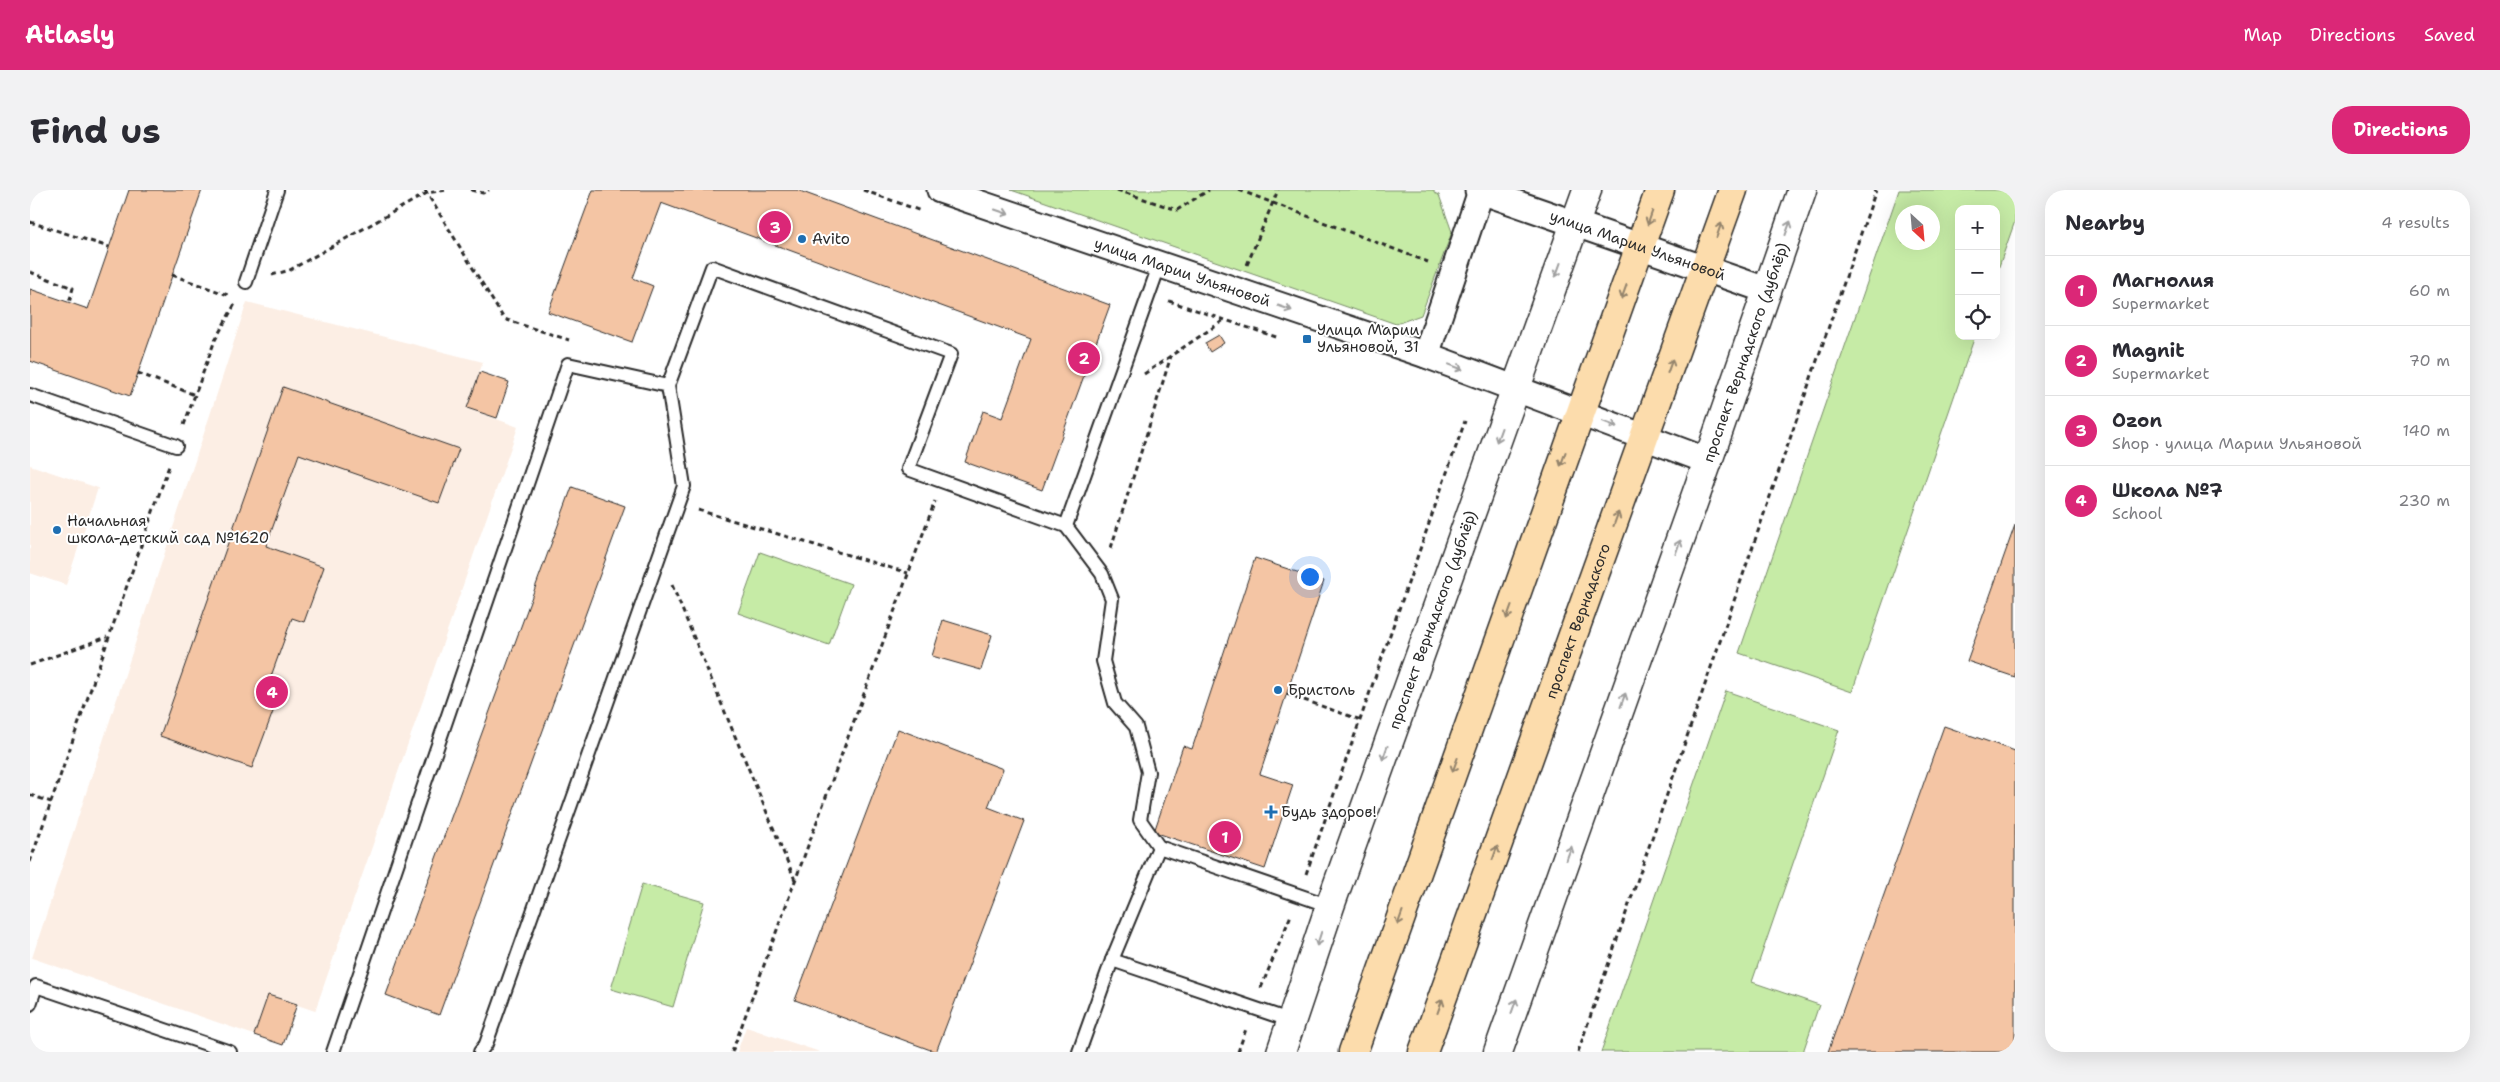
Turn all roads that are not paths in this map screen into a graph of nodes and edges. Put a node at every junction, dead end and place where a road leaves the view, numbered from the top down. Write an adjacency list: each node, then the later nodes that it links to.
1 (276, 190): 12 (lane)
2 (940, 190): 10 (street, улица Марии Ульяновой, one-way to 10)
3 (1479, 190): 8 (street, улица Марии Ульяновой); 14 (street, улица Марии Ульяновой)
4 (1587, 190): 8 (street, проспект Вернадского (дублёр))
5 (1660, 190): 9 (main road, one-way to 9)
6 (1733, 190): 11 (main road, проспект Вернадского, one-way to 6)
7 (1802, 190): 13 (street, проспект Вернадского (дублёр), one-way to 7)
8 (1575, 224): 9 (street, улица Марии Ульяновой); 16 (street, проспект Вернадского (дублёр), one-way to 16)
9 (1640, 247): 11 (street, улица Марии Ульяновой); 18 (main road, one-way to 18)
10 (1159, 266): 14 (street, улица Марии Ульяновой, one-way to 14); 22 (lane)
11 (1705, 269): 13 (street, улица Марии Ульяновой); 19 (main road, проспект Вернадского, one-way to 11)
12 (246, 282)
13 (1766, 290): 21 (street, проспект Вернадского (дублёр))
14 (1426, 355): 16 (street, улица Марии Ульяновой, one-way to 16)
15 (668, 386): 22 (lane); 29 (lane); 30 (lane)
16 (1515, 389): 18 (street, улица Марии Ульяновой); 24 (street, проспект Вернадского (дублёр), one-way to 24)
17 (30, 395): 20 (lane)
18 (1579, 413): 19 (street, улица Марии Ульяновой, one-way to 19); 33 (main road, one-way to 33)
19 (1645, 438): 21 (street, улица Марии Ульяновой); 34 (main road, проспект Вернадского, one-way to 19)
20 (176, 446)
21 (1708, 461): 35 (street, проспект Вернадского (дублёр), one-way to 21)
22 (1066, 526): 23 (lane)
23 (1159, 847): 24 (lane); 25 (lane)
24 (1330, 906): 27 (street, проспект Вернадского (дублёр), one-way to 27)
25 (1112, 960): 27 (lane); 31 (lane)
26 (30, 1004): 28 (lane)
27 (1292, 1021): 32 (street, проспект Вернадского (дублёр))
28 (230, 1052)
29 (333, 1052)
30 (480, 1052)
31 (1079, 1052)
32 (1281, 1052)
33 (1353, 1052)
34 (1423, 1052)
35 (1498, 1052)

